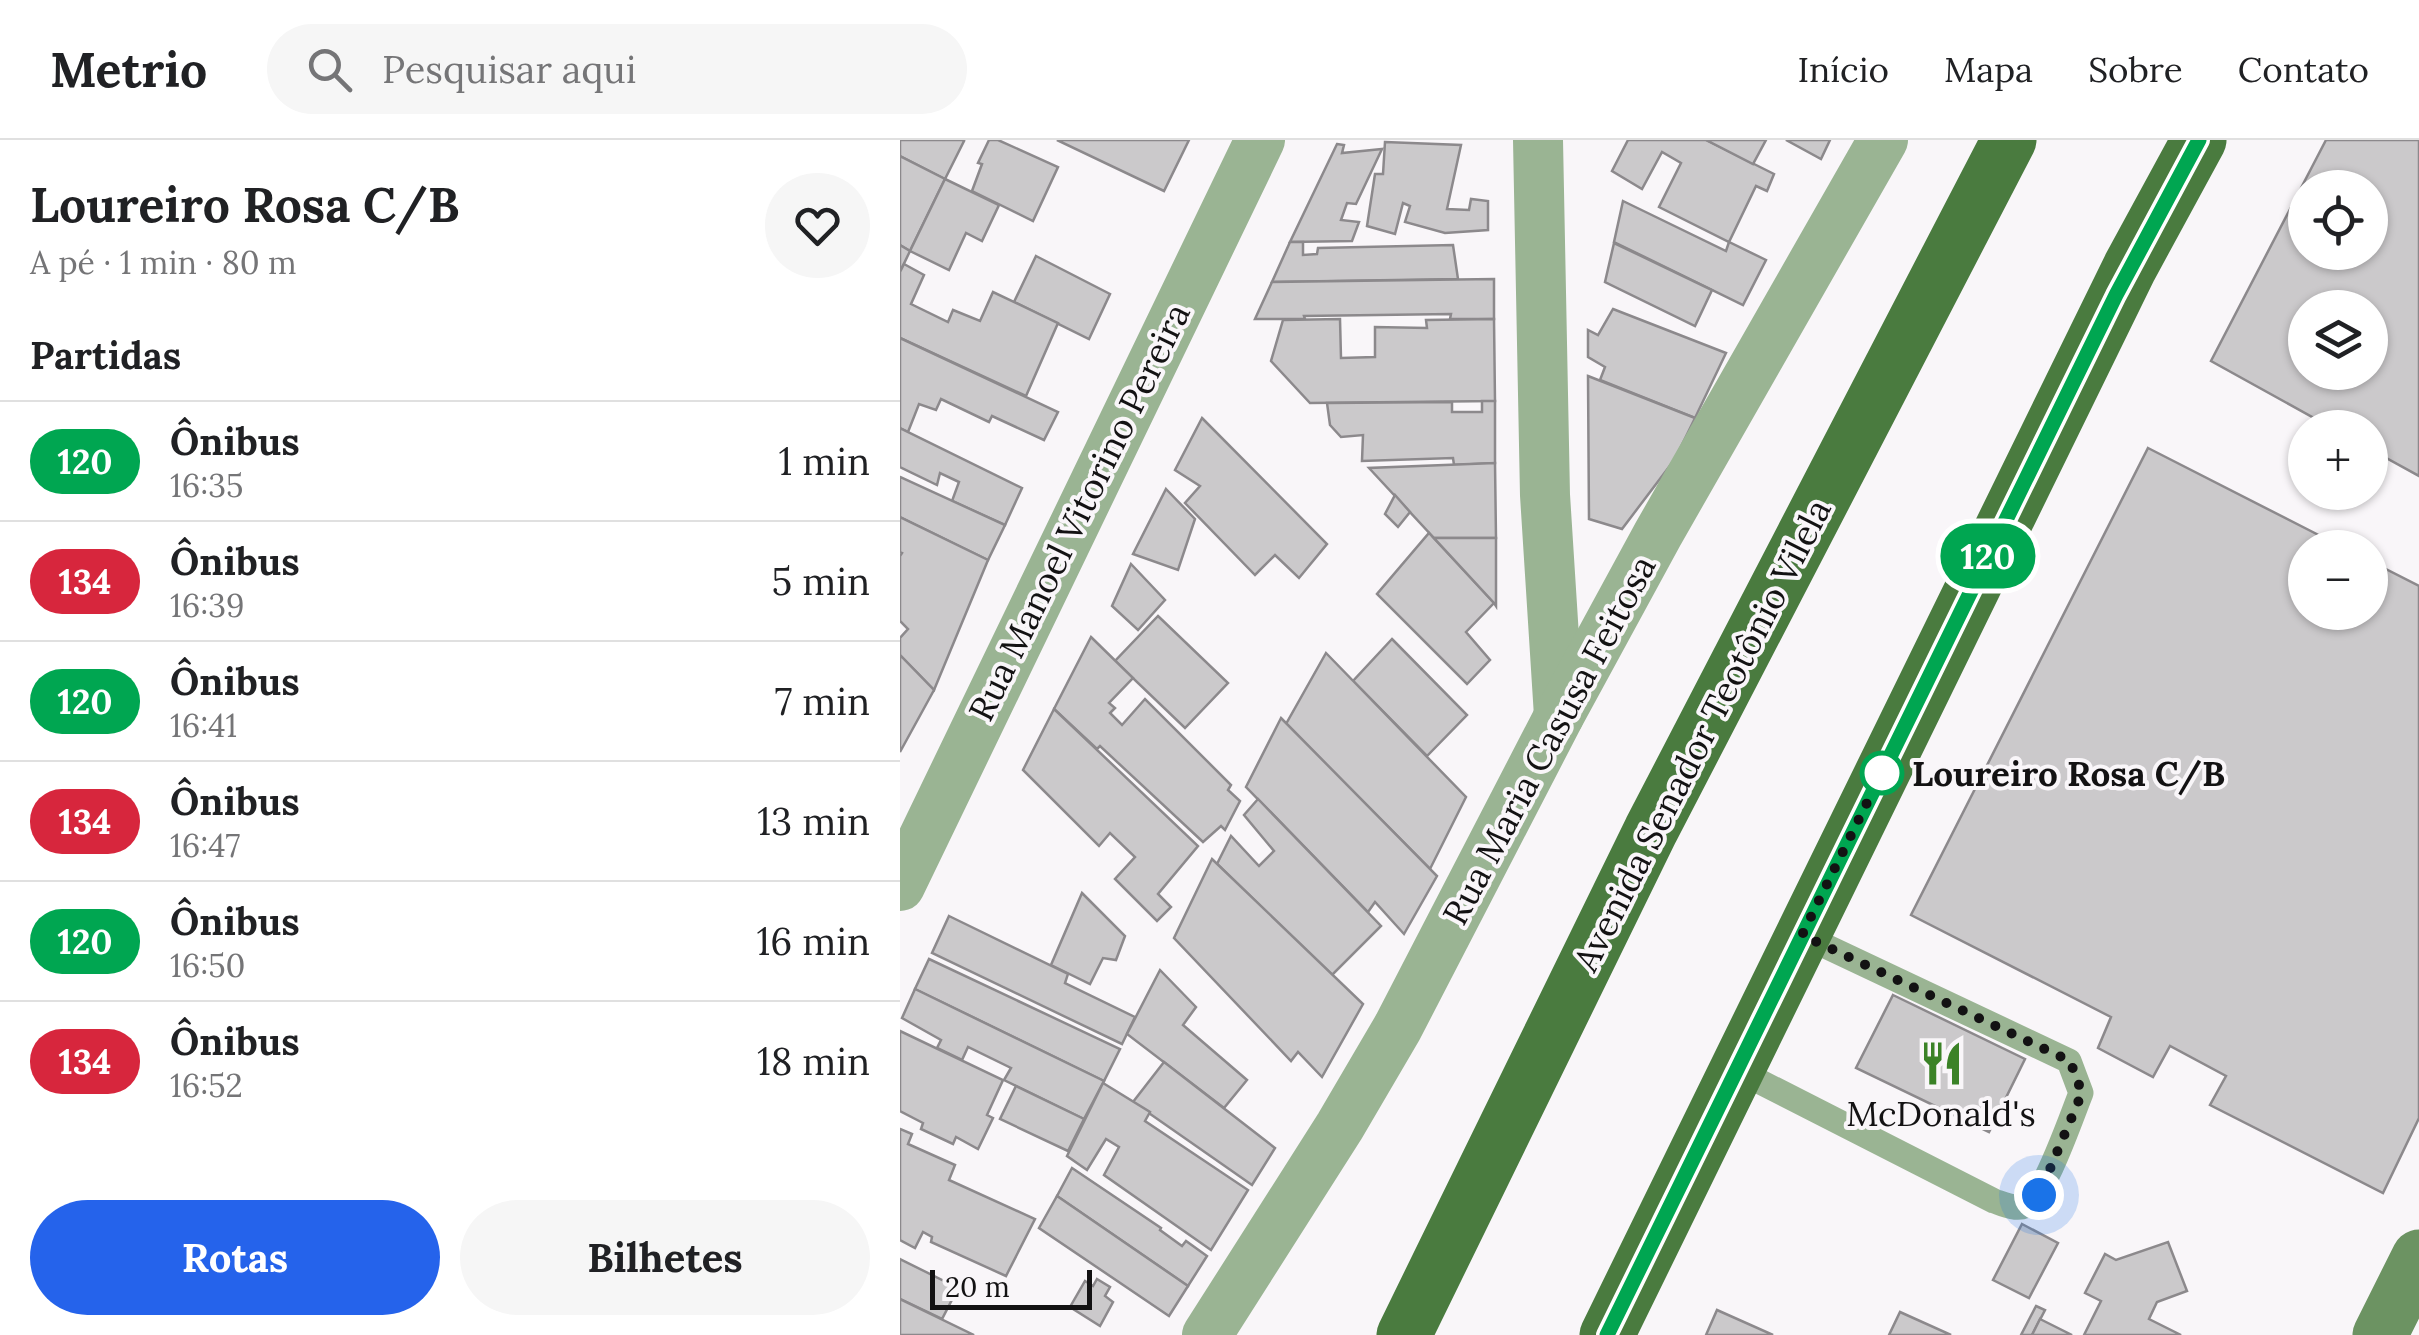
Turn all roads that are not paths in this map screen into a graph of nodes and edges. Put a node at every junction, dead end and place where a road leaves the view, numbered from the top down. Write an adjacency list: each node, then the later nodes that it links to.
1 (1260, 140): 7 (street, Rua Manoel Vitorino Pereira)
2 (1538, 140): 6 (street)
3 (1882, 140): 6 (street, Rua Maria Casusa Feitosa)
4 (2010, 140): 12 (main road, Avenida Senador Teotônio Vilela)
5 (2199, 140): 8 (main road)
6 (1559, 716): 11 (street, Rua Maria Casusa Feitosa)
7 (900, 886)
8 (1802, 935): 9 (main road); 9 (lane)
9 (1737, 1070): 13 (main road)
10 (2419, 1257): 14 (street)
11 (1207, 1335)
12 (1404, 1335)
13 (1607, 1335)
14 (2380, 1335)

